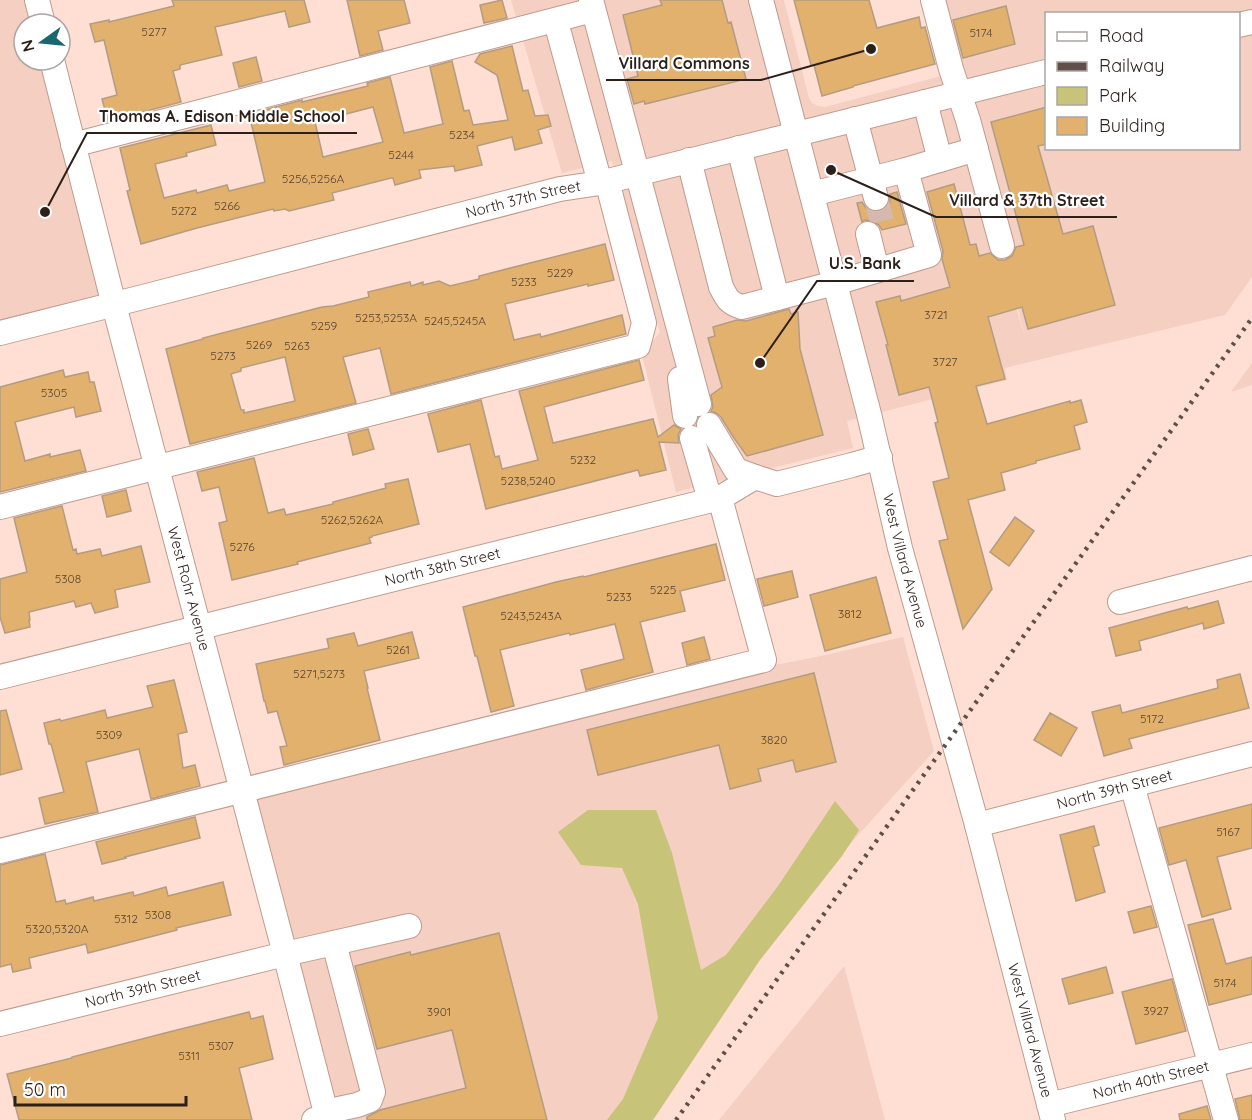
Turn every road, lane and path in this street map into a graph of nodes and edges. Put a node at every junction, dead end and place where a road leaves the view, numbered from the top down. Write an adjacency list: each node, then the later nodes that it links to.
1 (761, 0): 10 (street, West Villard Avenue)
2 (933, 0): 7 (street)
3 (592, 5): 4 (street); 17 (street)
4 (555, 18): 11 (street); 18 (street)
5 (55, 72): 11 (street, West Rohr Avenue)
6 (1045, 72): 7 (street, North 37th Street)
7 (959, 93): 8 (street, North 37th Street); 13 (street)
8 (925, 102): 9 (street, North 37th Street); 15 (street)
9 (855, 119): 10 (street, North 37th Street); 19 (street)
10 (796, 133): 12 (street, North 37th Street); 20 (street, West Villard Avenue)
11 (74, 145): 26 (street, West Rohr Avenue)
12 (739, 148): 14 (street, North 37th Street); 25 (street)
13 (976, 150): 15 (street); 22 (street)
14 (689, 160): 17 (street, North 37th Street); 25 (street)
15 (940, 160): 16 (street)
16 (906, 170): 19 (street); 23 (street)
17 (638, 173): 18 (street, North 37th Street); 28 (street)
18 (603, 182): 26 (street, North 37th Street); 30 (street)
19 (865, 191): 20 (street)
20 (812, 194): 24 (street, West Villard Avenue)
21 (876, 232): 23 (street)
22 (1002, 246)
23 (885, 268): 24 (street)
24 (835, 283): 25 (street); 29 (street, West Villard Avenue)
25 (777, 298)
26 (114, 305): 27 (street, North 37th Street); 30 (street, West Rohr Avenue)
27 (0, 333)
28 (696, 421): 31 (street); 32 (street)
29 (880, 457): 31 (street); 41 (street, West Villard Avenue)
30 (157, 468): 33 (street); 36 (street, West Rohr Avenue)
31 (755, 477): 32 (street, North 38th Street)
32 (715, 499): 36 (street, North 38th Street); 40 (street)
33 (0, 507)
34 (1252, 568): 35 (street)
35 (1120, 602)
36 (199, 627): 37 (street, North 38th Street); 40 (street, West Rohr Avenue)
37 (0, 677)
38 (1252, 754): 39 (street, North 39th Street)
39 (1132, 785): 41 (street, North 39th Street); 48 (street)
40 (242, 790): 42 (street); 45 (street, West Rohr Avenue)
41 (977, 825): 49 (street, West Villard Avenue)
42 (0, 851)
43 (409, 926): 44 (street, North 39th Street)
44 (334, 943): 45 (street, North 39th Street); 50 (street)
45 (285, 954): 46 (street, North 39th Street); 50 (street, West Rohr Avenue)
46 (0, 1024)
47 (1252, 1055): 48 (street, North 40th Street)
48 (1212, 1065): 49 (street, North 40th Street); 51 (street)
49 (1051, 1113)
50 (322, 1116)
51 (1226, 1120)

